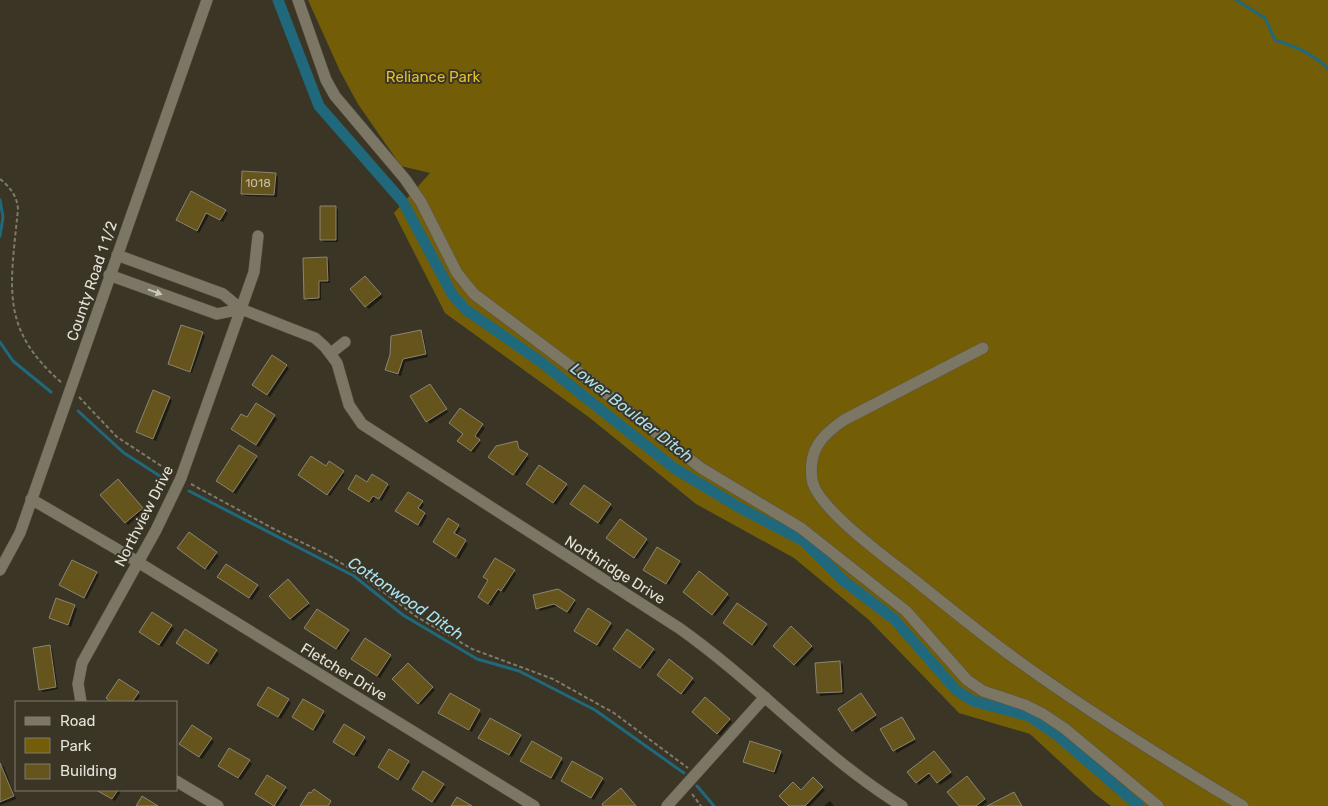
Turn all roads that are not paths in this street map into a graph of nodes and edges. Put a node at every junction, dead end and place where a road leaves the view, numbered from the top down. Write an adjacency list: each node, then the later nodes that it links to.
1 (207, 0): 4 (street, County Road 1 1/2)
2 (298, 0): 20 (street)
3 (258, 236): 6 (street, Northview Drive)
4 (117, 255): 5 (street, County Road 1 1/2); 6 (street, Northridge Drive)
5 (110, 275): 6 (street, one-way to 6); 10 (street, County Road 1 1/2)
6 (241, 309): 9 (street, Northridge Drive); 11 (street, Northview Drive)
7 (345, 342): 9 (street)
8 (983, 348): 21 (street)
9 (331, 353): 13 (street, Northridge Drive)
10 (31, 499): 11 (street, Fletcher Drive); 12 (street, County Road 1 1/2)
11 (138, 563): 14 (street, Northview Drive); 17 (street, Fletcher Drive)
12 (0, 570)
13 (765, 697): 18 (street); 19 (street, Northridge Drive)
14 (81, 701)
15 (178, 782): 16 (street)
16 (218, 806)
17 (534, 806)
18 (667, 806)
19 (902, 806)
20 (1158, 806)
21 (1243, 806)

